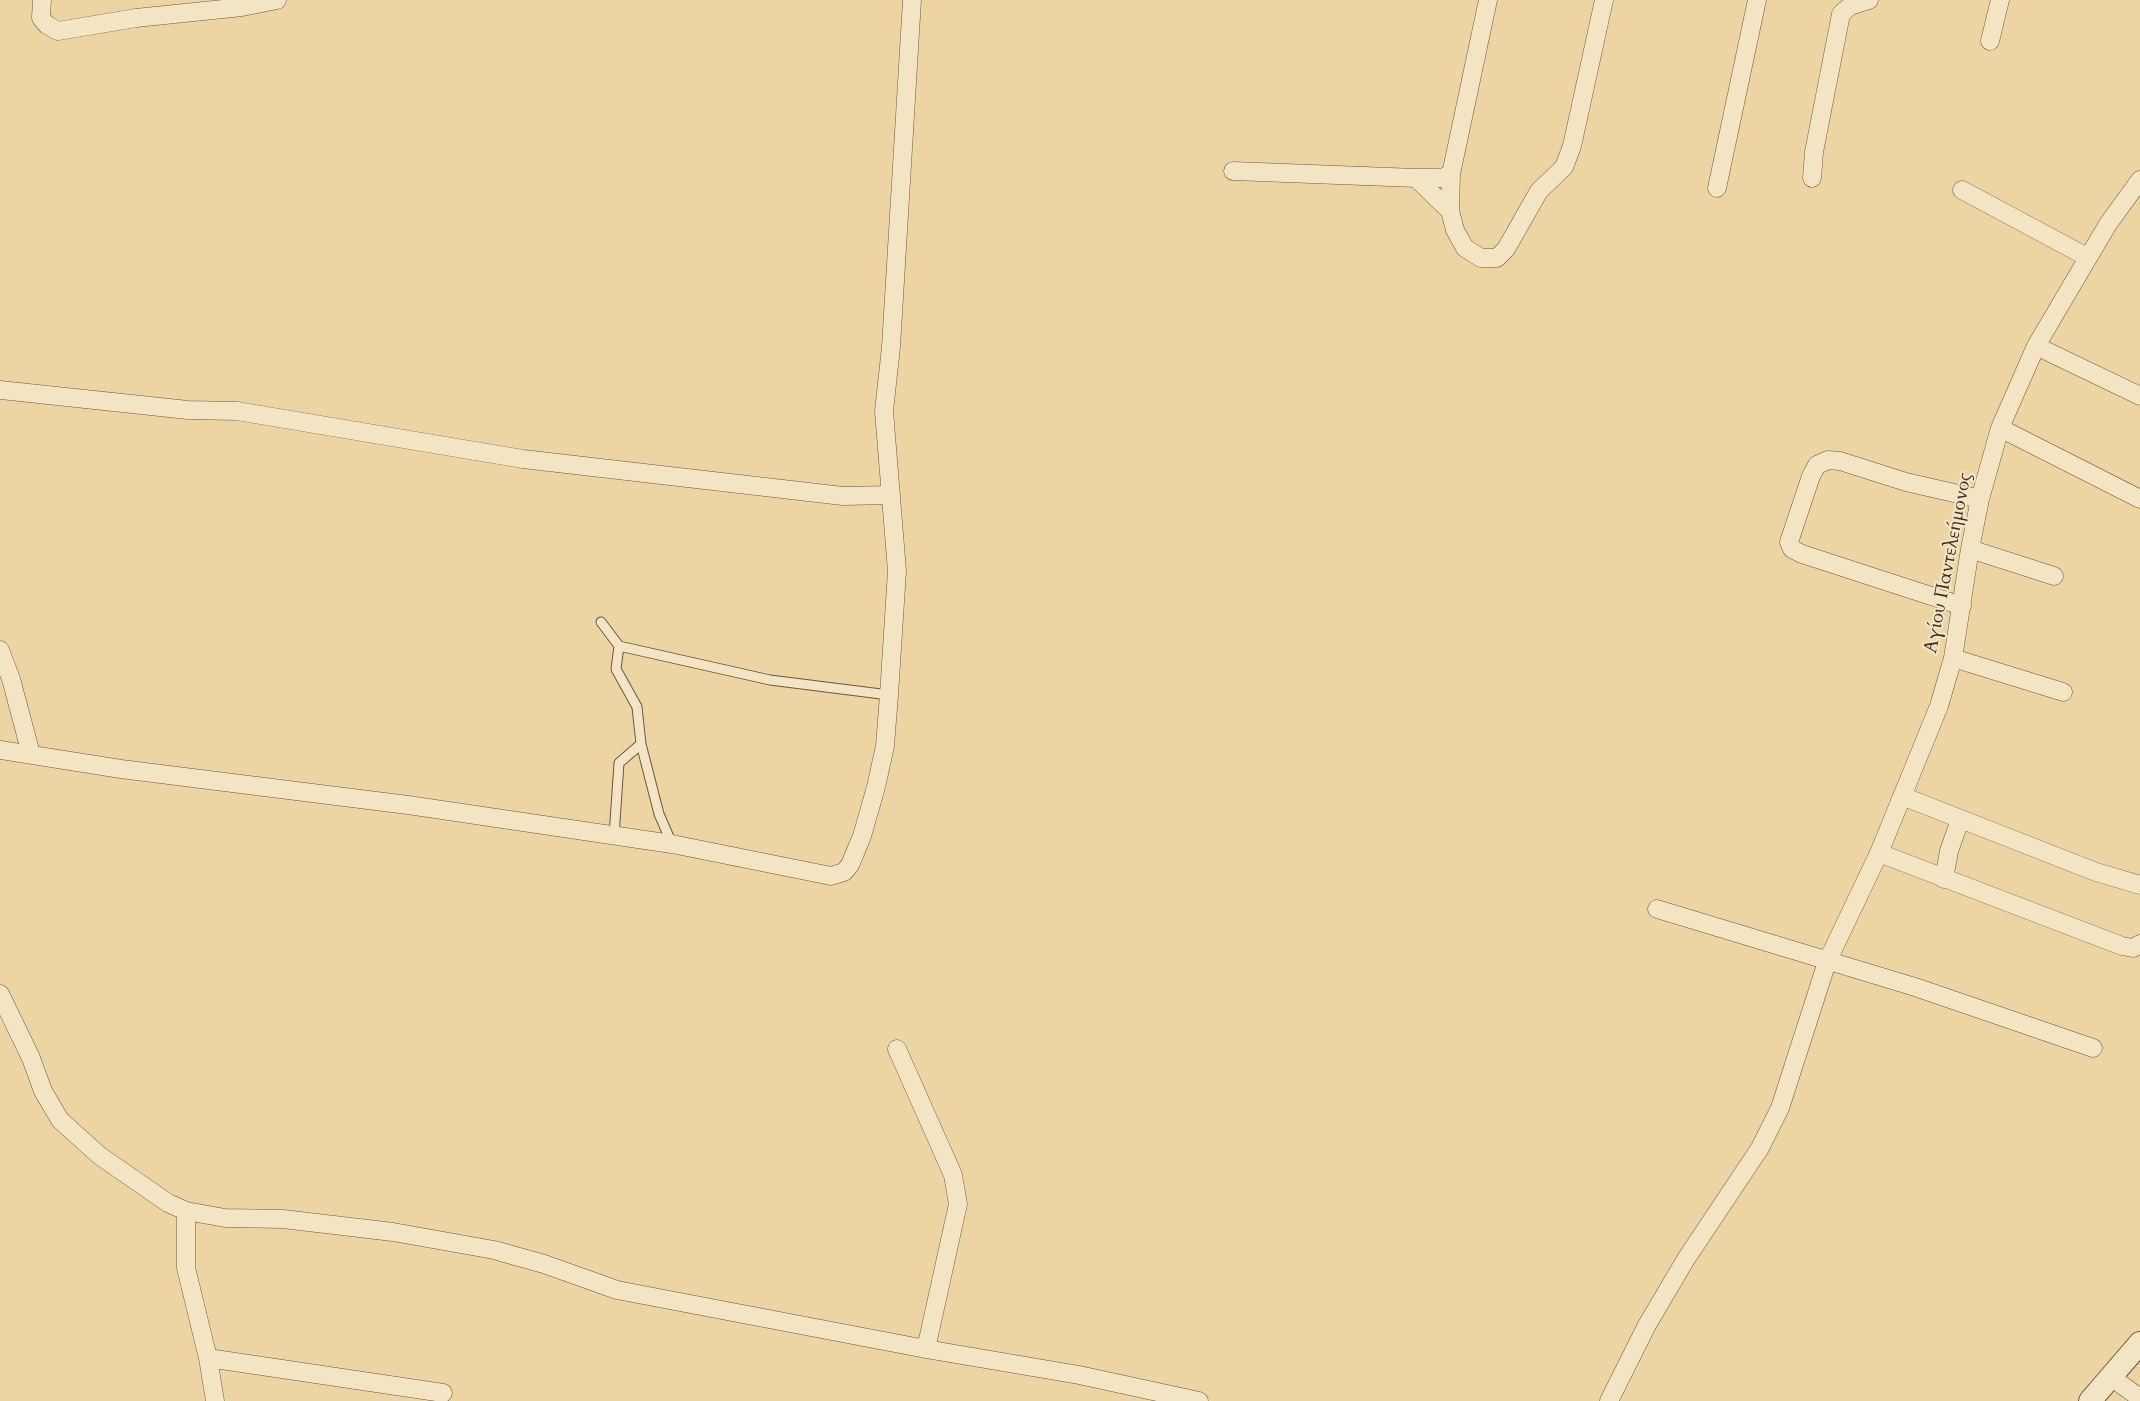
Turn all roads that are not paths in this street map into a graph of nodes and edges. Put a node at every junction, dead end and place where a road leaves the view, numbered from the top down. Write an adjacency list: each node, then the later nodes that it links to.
1 (42, 0): 9 (street)
2 (277, 0): 9 (street)
3 (912, 0): 24 (street)
4 (1488, 0): 12 (street)
5 (1604, 0): 18 (street)
6 (1758, 0): 16 (street)
7 (1868, 0): 14 (street)
8 (2000, 0): 10 (street)
9 (195, 6)
10 (1990, 42)
11 (1233, 171): 13 (street)
12 (1451, 174): 13 (street); 18 (street)
13 (1416, 178): 18 (street)
14 (1812, 178)
15 (2139, 183): 19 (street, Αγίου Παντελεήμονος)
16 (1717, 188)
17 (1962, 190): 19 (street)
18 (1450, 211)
19 (2087, 257): 20 (street, Αγίου Παντελεήμονος)
20 (2036, 346): 22 (street); 23 (street, Αγίου Παντελεήμονος)
21 (0, 390): 24 (street)
22 (2140, 396)
23 (2000, 428): 25 (street, Αγίου Παντελεήμονος); 26 (street)
24 (891, 495): 35 (street)
25 (1980, 499): 27 (street, Αγίου Παντελεήμονος); 29 (street)
26 (2140, 499)
27 (1970, 549): 28 (street); 29 (street, Αγίου Παντελεήμονος)
28 (2054, 576)
29 (1962, 606): 33 (street, Αγίου Παντελεήμονος)
30 (601, 622): 31 (lane)
31 (619, 646): 35 (lane); 36 (lane)
32 (0, 650): 38 (street)
33 (1953, 658): 34 (street); 39 (street, Αγίου Παντελεήμονος)
34 (2063, 692)
35 (889, 696): 42 (street)
36 (641, 744): 41 (lane); 42 (lane)
37 (0, 750): 38 (street)
38 (31, 754): 41 (street)
39 (1902, 796): 40 (street); 43 (street, Αγίου Παντελεήμονος)
40 (1960, 820): 44 (street); 45 (street)
41 (614, 836): 42 (street)
42 (672, 844)
43 (1879, 853): 44 (street); 48 (street, Αγίου Παντελεήμονος)
44 (1944, 879): 47 (street)
45 (2140, 885)
46 (1657, 910): 48 (street)
47 (2140, 944)
48 (1827, 962): 50 (street); 61 (street, Αγίου Παντελεήμονος)
49 (0, 994): 52 (street)
50 (2093, 1048)
51 (897, 1049): 54 (street)
52 (186, 1211): 54 (street); 55 (street)
53 (2140, 1343): 56 (street)
54 (926, 1349): 60 (street)
55 (208, 1358): 57 (street); 59 (street)
56 (2111, 1377): 58 (street); 62 (street)
57 (443, 1393)
58 (2140, 1398)
59 (215, 1401)
60 (1199, 1401)
61 (1609, 1401)
62 (2090, 1401)

